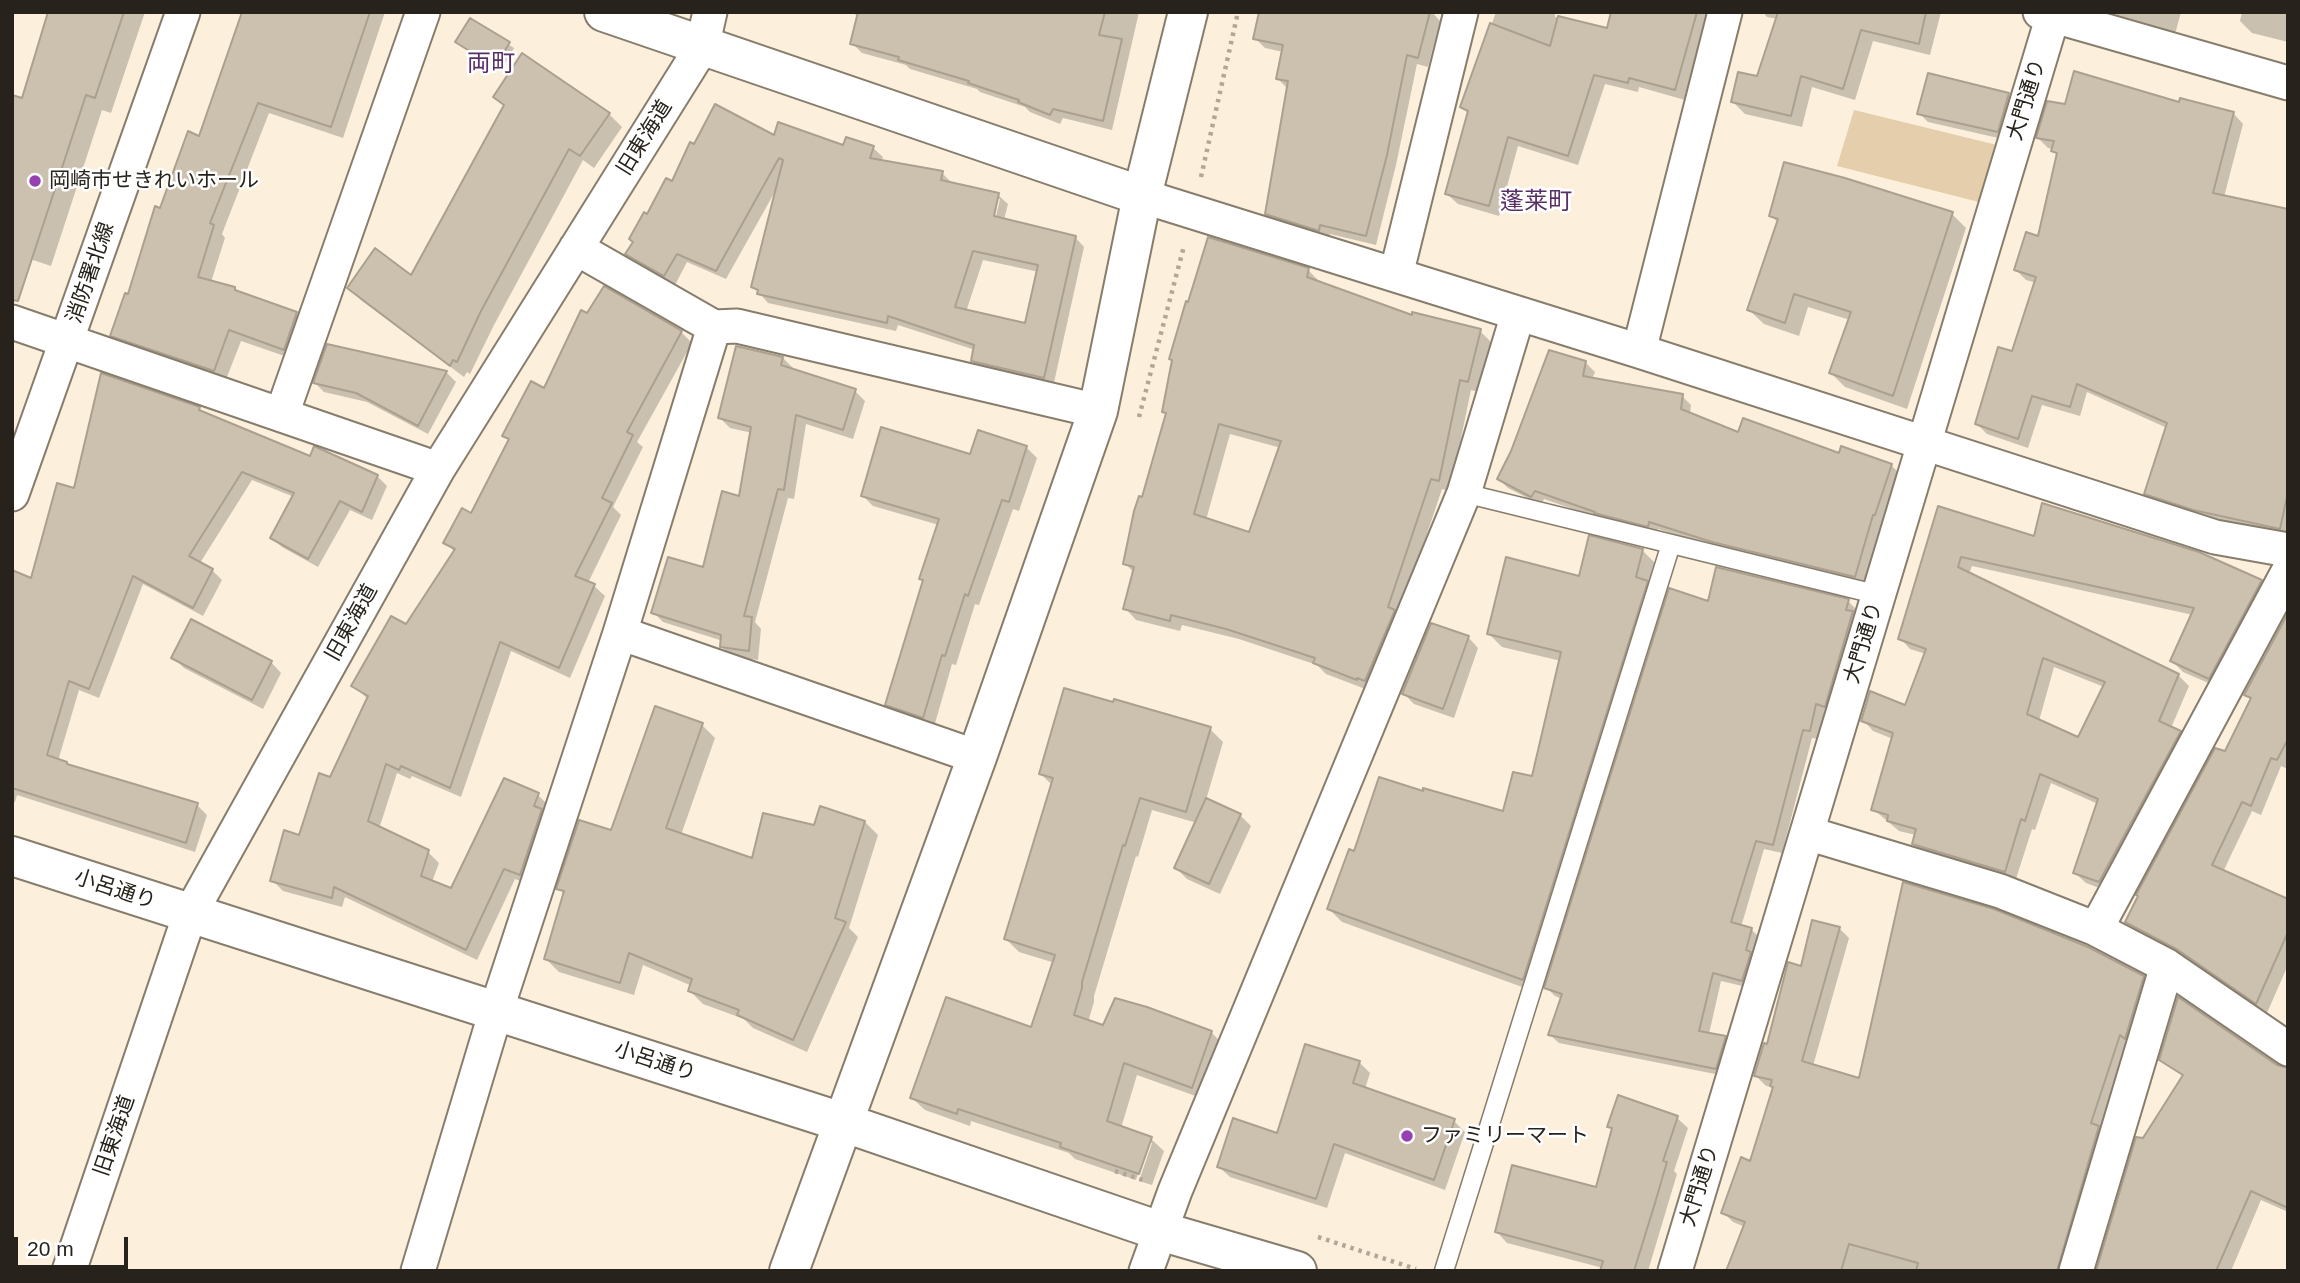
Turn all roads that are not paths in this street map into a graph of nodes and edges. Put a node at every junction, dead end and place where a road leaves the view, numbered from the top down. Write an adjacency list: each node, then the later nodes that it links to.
1 (183, 12): 16 (street, 消防署北線)
2 (423, 12): 19 (street)
3 (604, 12): 8 (street)
4 (1188, 12): 10 (street)
5 (1461, 12): 12 (street)
6 (1724, 12): 17 (street)
7 (2049, 13): 9 (street); 20 (street, 大門通り)
8 (706, 30): 10 (street); 11 (street, 旧東海道)
9 (2288, 83)
10 (1142, 196): 12 (street); 18 (street)
11 (576, 248): 15 (street); 21 (street, 旧東海道)
12 (1396, 275): 13 (street)
13 (1518, 314): 17 (street); 22 (street)
14 (12, 322): 16 (street)
15 (714, 327): 18 (street); 27 (street)
16 (67, 342): 19 (street); 23 (street, 消防署北線)
17 (1639, 351): 20 (street)
18 (1098, 411): 28 (street)
19 (282, 414): 21 (street)
20 (1924, 443): 25 (street); 26 (street, 大門通り)
21 (438, 469): 31 (street, 旧東海道)
22 (1464, 493): 24 (lane); 37 (street)
23 (12, 494)
24 (1671, 544): 26 (lane); 43 (lane)
25 (2287, 572): 32 (street)
26 (1879, 595): 29 (street, 大門通り)
27 (620, 633): 28 (street); 34 (street)
28 (976, 757): 36 (street)
29 (1807, 833): 32 (street); 44 (street, 大門通り)
30 (12, 856): 31 (street, 小呂通り)
31 (190, 914): 34 (street, 小呂通り); 38 (street, 旧東海道)
32 (2096, 929): 33 (street)
33 (2167, 966): 35 (street); 45 (street)
34 (496, 1012): 36 (street, 小呂通り); 39 (street)
35 (2288, 1049)
36 (842, 1122): 37 (street, 小呂通り); 40 (street)
37 (1160, 1231): 41 (street); 42 (street, 小呂通り)
38 (69, 1271)
39 (418, 1271)
40 (789, 1271)
41 (1146, 1271)
42 (1297, 1271)
43 (1444, 1271)
44 (1675, 1271)
45 (2076, 1271)

